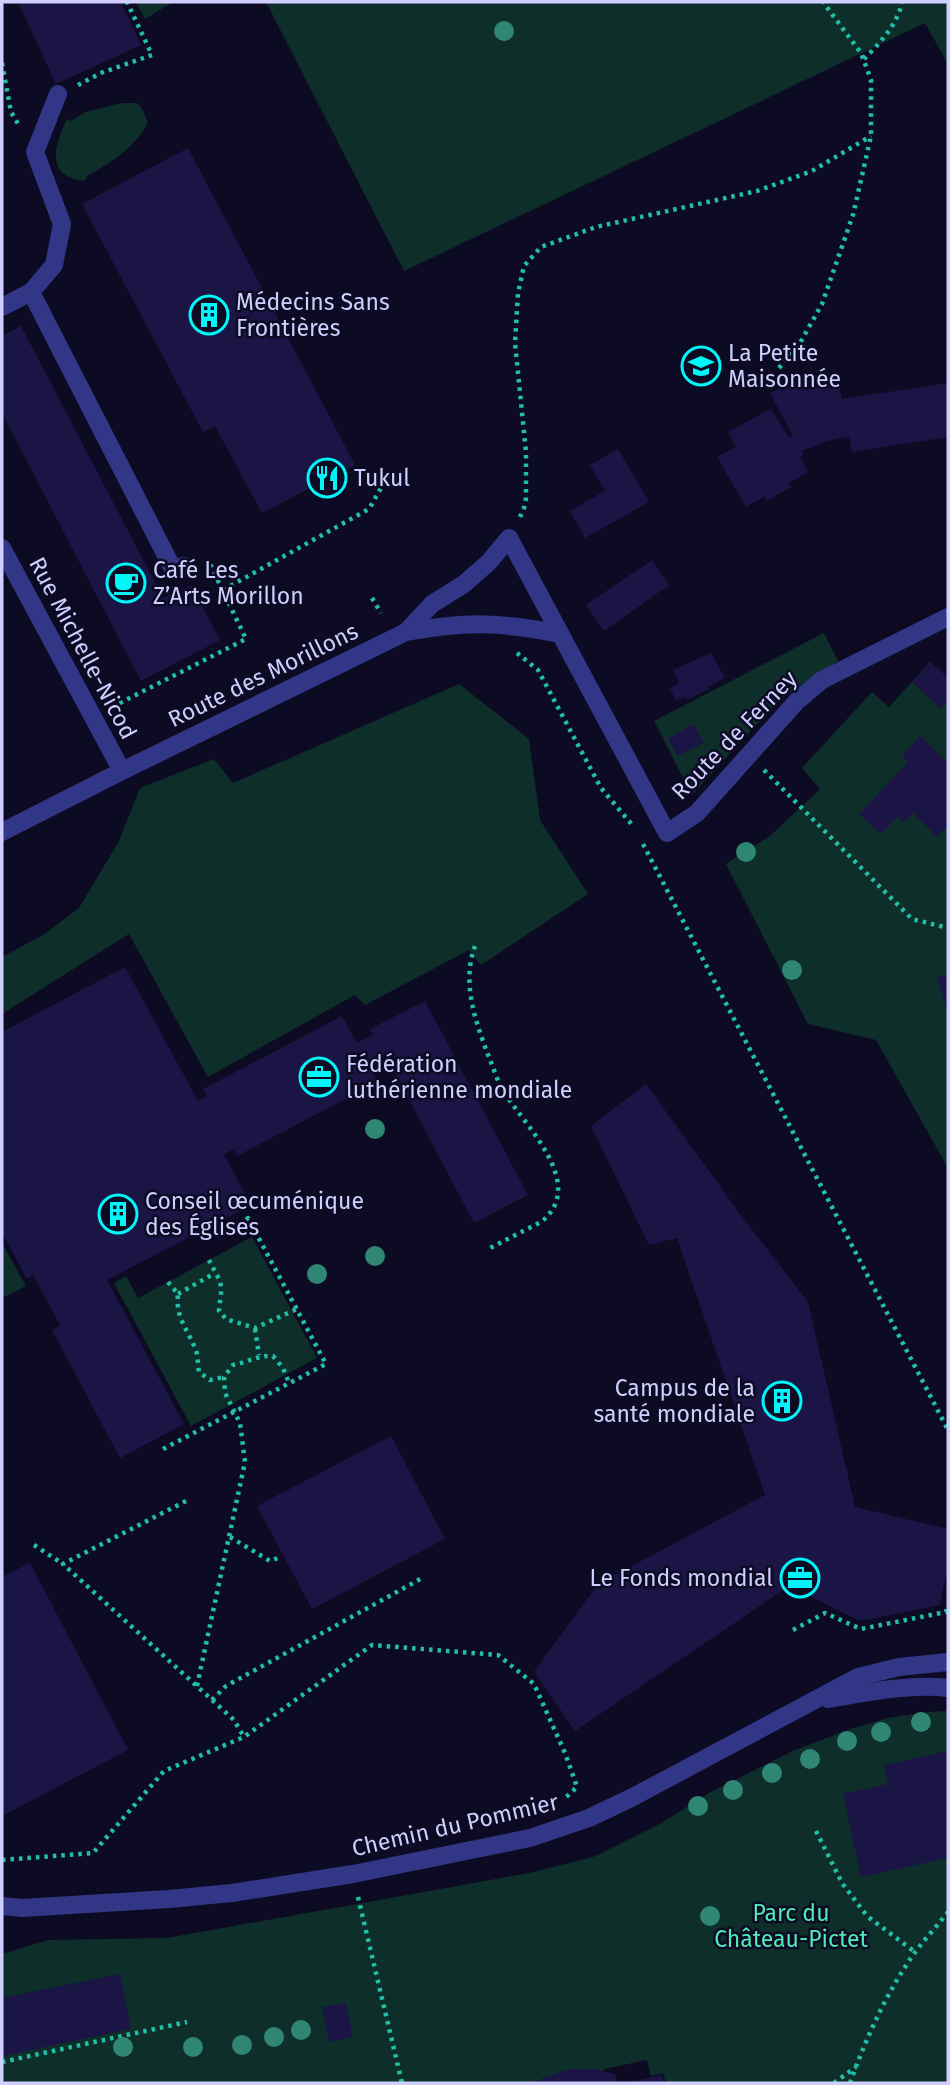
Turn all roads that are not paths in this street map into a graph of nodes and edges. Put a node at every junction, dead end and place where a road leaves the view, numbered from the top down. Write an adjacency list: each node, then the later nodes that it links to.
1 (58, 94): 2 (street)
2 (31, 292): 3 (street); 5 (street)
3 (2, 307)
4 (2, 548): 9 (street, Rue Michelle-Nicod)
5 (184, 566)
6 (948, 617): 8 (street, Route de Ferney)
7 (406, 632): 8 (street, Route des Morillons); 8 (street, Route de Ferney); 9 (street, Route des Morillons)
8 (560, 634)
9 (122, 771): 10 (street, Route des Morillons)
10 (2, 832)
11 (948, 1662): 13 (street, Chemin du Pommier)
12 (948, 1688): 13 (street)
13 (810, 1702): 15 (street, Chemin du Pommier)
14 (2, 1906): 15 (street, Chemin du Pommier)
15 (22, 1908): 16 (street, Chemin du Pommier)
16 (2, 1916)

